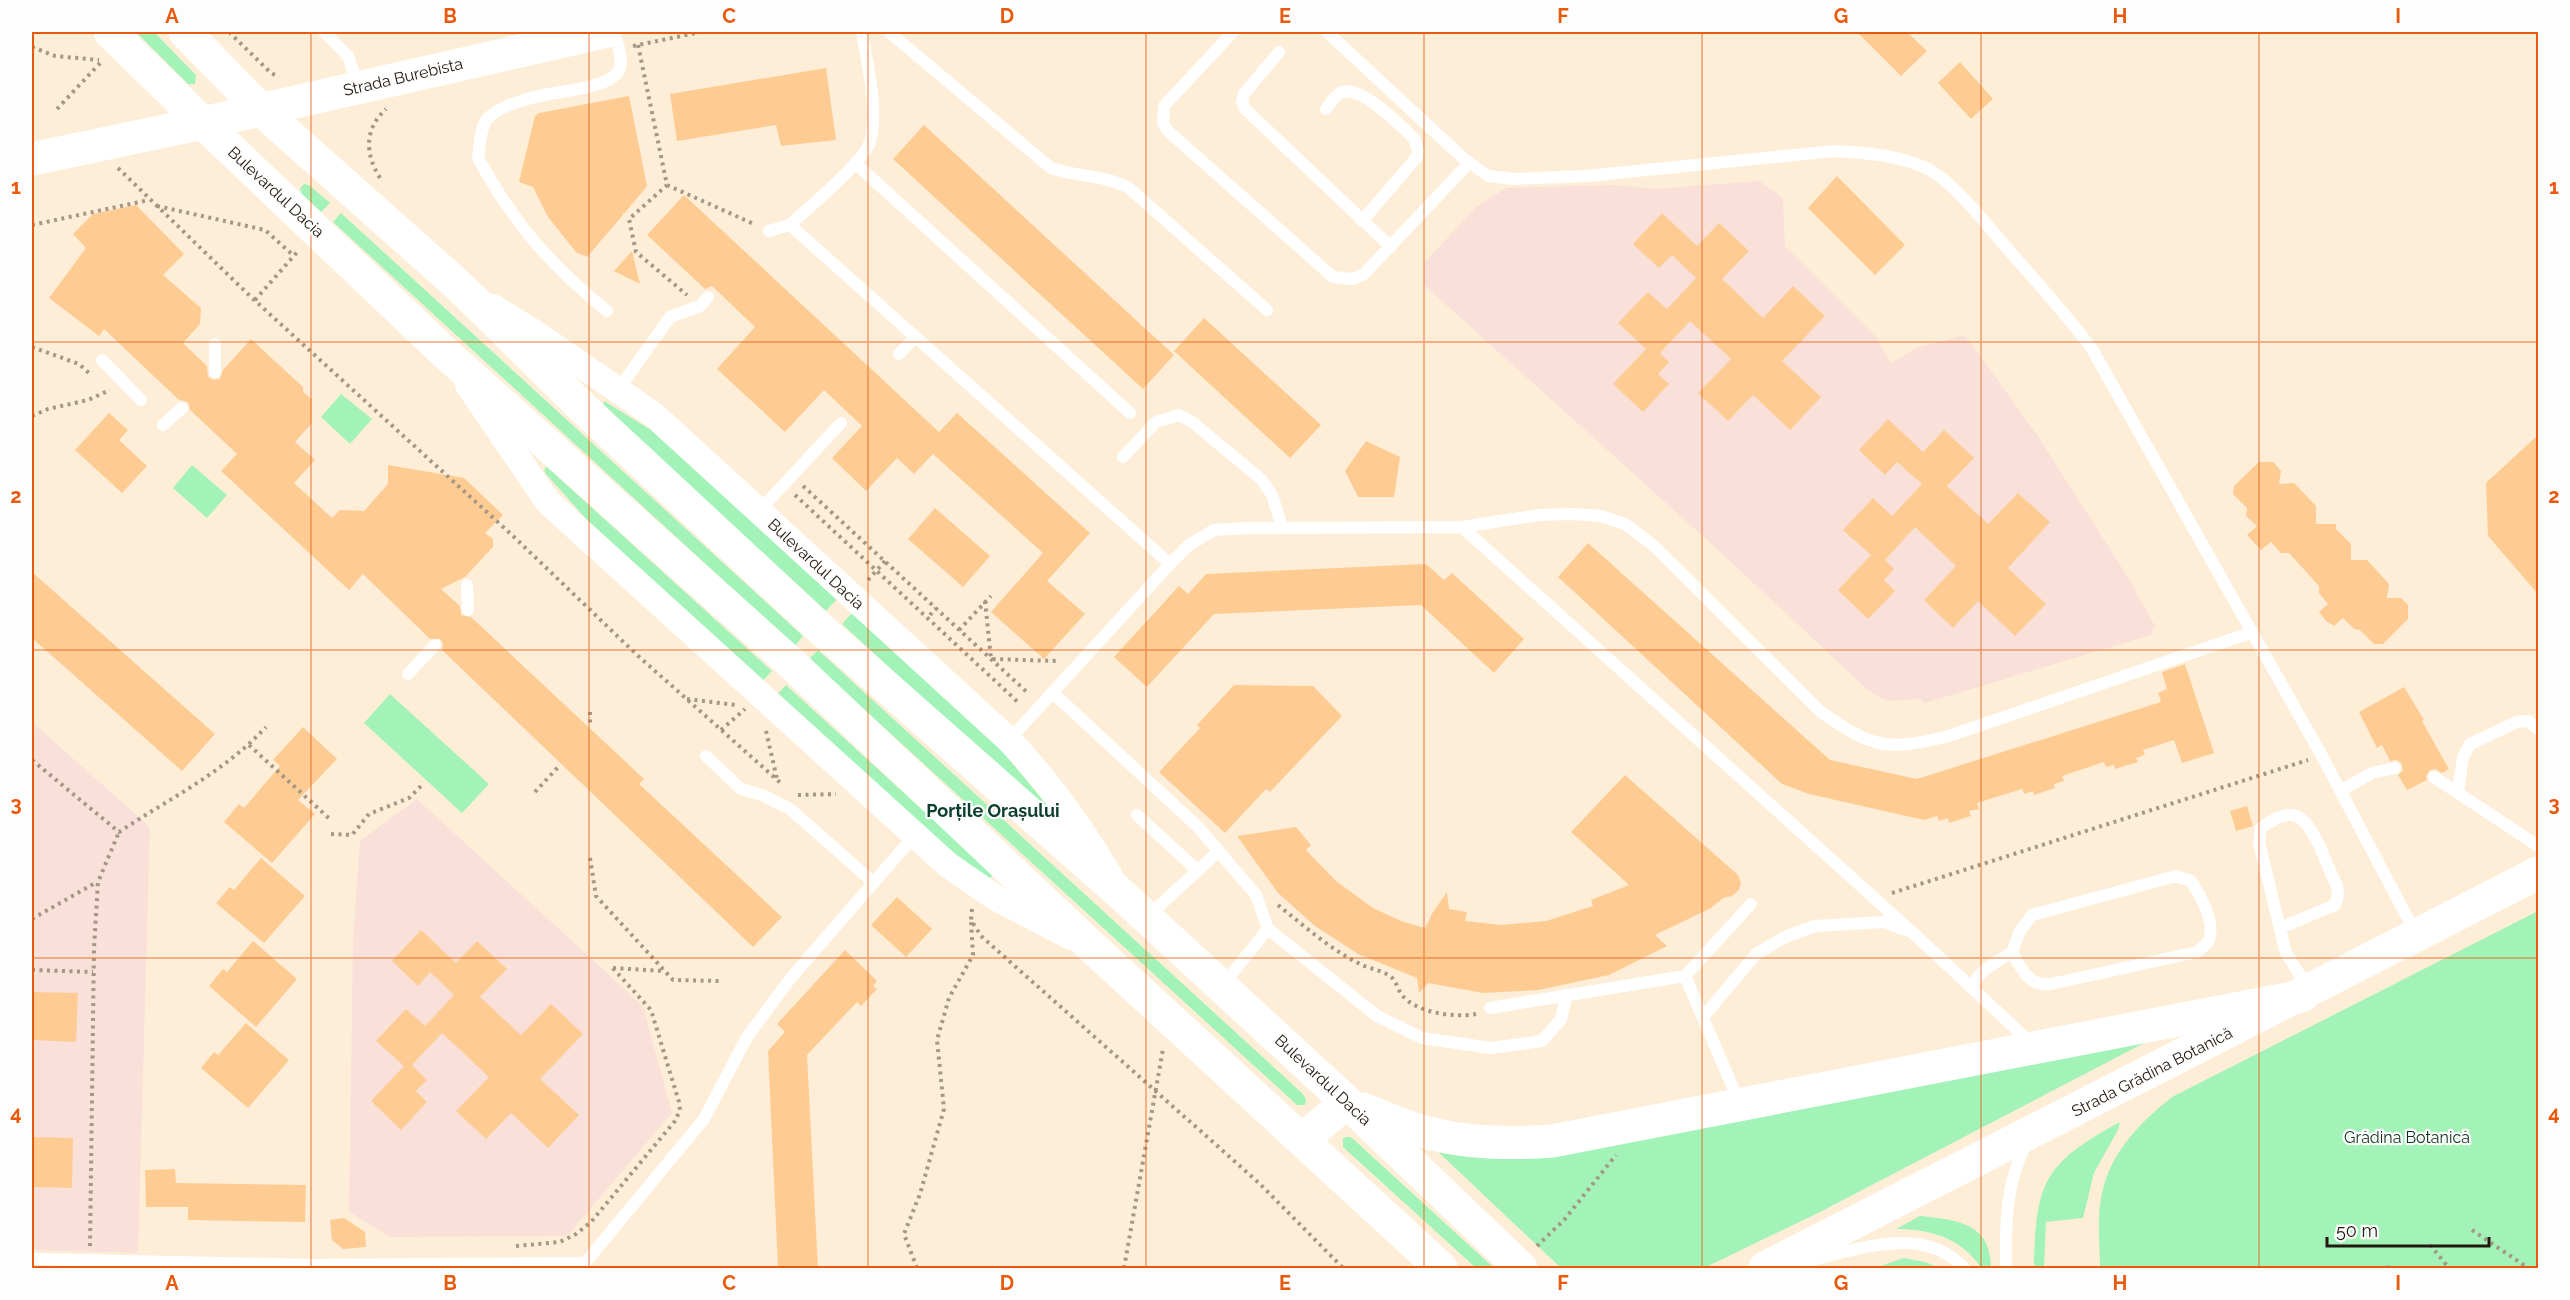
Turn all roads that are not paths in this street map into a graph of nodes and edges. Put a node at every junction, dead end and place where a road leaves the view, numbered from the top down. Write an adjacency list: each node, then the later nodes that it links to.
1 (110, 32): 14 (main road, Bulevardul Dacia)
2 (185, 32): 13 (main road, Bulevardul Dacia)
3 (324, 32): 11 (lane)
4 (604, 32): 11 (main road, Strada Burebista)
5 (614, 32): 25 (lane)
6 (862, 32): 16 (lane)
7 (889, 32): 24 (lane)
8 (1233, 32): 21 (lane)
9 (1327, 32): 17 (lane)
10 (1279, 52): 18 (lane)
11 (358, 87): 13 (main road, Strada Burebista)
12 (1326, 109): 18 (lane)
13 (261, 110): 14 (main road, Strada Burebista); 22 (main road, Bulevardul Dacia)
14 (203, 123): 15 (main road, Strada Burebista); 28 (main road, Bulevardul Dacia)
15 (32, 159)
16 (855, 163): 19 (lane); 35 (lane)
17 (1469, 163): 21 (lane); 45 (lane)
18 (1362, 221): 21 (lane)
19 (790, 225): 20 (lane); 26 (lane)
20 (769, 231)
21 (1390, 247)
22 (459, 287): 32 (street, Bulevardul Dacia); 63 (main road, Bulevardul Dacia)
23 (704, 301): 32 (lane)
24 (1267, 310)
25 (607, 311)
26 (915, 337): 29 (lane); 42 (lane)
27 (215, 344): 31 (lane)
28 (444, 351): 57 (street, Bulevardul Dacia); 70 (main road, Bulevardul Dacia)
29 (899, 354)
30 (102, 360): 33 (lane)
31 (215, 372)
32 (618, 390): 39 (street, Bulevardul Dacia)
33 (141, 400)
34 (182, 408): 37 (lane)
35 (1130, 413)
36 (841, 423): 39 (lane)
37 (163, 425)
38 (1123, 457): 40 (lane)
39 (759, 511): 50 (street, Bulevardul Dacia)
40 (1282, 527): 41 (lane); 42 (lane)
41 (1462, 527): 45 (lane); 68 (lane)
42 (1170, 564): 48 (lane)
43 (467, 585): 44 (lane)
44 (468, 610)
45 (2253, 632): 54 (lane)
46 (435, 645): 47 (lane)
47 (408, 674)
48 (1052, 692): 50 (lane); 59 (lane)
49 (2538, 729): 55 (lane)
50 (1009, 740): 63 (street, Bulevardul Dacia)
51 (706, 756): 62 (lane)
52 (2395, 768): 54 (lane)
53 (2434, 777): 55 (lane)
54 (2340, 791): 69 (lane)
55 (2458, 792): 58 (lane)
56 (1137, 815): 60 (lane)
57 (914, 836): 62 (lane); 70 (street, Bulevardul Dacia)
58 (2538, 846)
59 (1219, 851): 60 (lane); 67 (lane)
60 (1197, 870): 65 (lane)
61 (2538, 873): 69 (main road, Strada Grădina Botanică)
62 (874, 883): 86 (lane)
63 (1122, 895): 65 (main road, Bulevardul Dacia)
64 (1751, 904): 72 (lane)
65 (1146, 917): 74 (main road, Bulevardul Dacia)
66 (2280, 928): 66 (lane); 75 (lane)
67 (1268, 929): 74 (lane); 76 (lane)
68 (1912, 932): 73 (lane); 78 (lane)
69 (2416, 935): 75 (main road, Strada Grădina Botanică)
70 (1094, 949): 83 (main road, Bulevardul Dacia)
71 (2012, 952): 71 (lane); 73 (lane)
72 (1685, 976): 76 (lane); 78 (lane)
73 (1971, 986): 79 (lane)
74 (1221, 987): 80 (main road, Bulevardul Dacia)
75 (2306, 994): 79 (main road); 82 (main road, Strada Grădina Botanică)
76 (1567, 996): 77 (lane)
77 (1490, 1008)
78 (1704, 1016): 81 (lane)
79 (2035, 1047): 81 (main road)
80 (1347, 1102): 81 (main road); 83 (main road); 85 (main road, Bulevardul Dacia)
81 (1741, 1106)
82 (2032, 1133): 88 (main road, Strada Grădina Botanică); 90 (lane)
83 (1303, 1139): 87 (main road, Bulevardul Dacia)
84 (32, 1259): 86 (lane)
85 (1528, 1259)
86 (182, 1266)
87 (1441, 1269)
88 (1766, 1269): 89 (lane)
89 (1964, 1269)
90 (2006, 1269)

